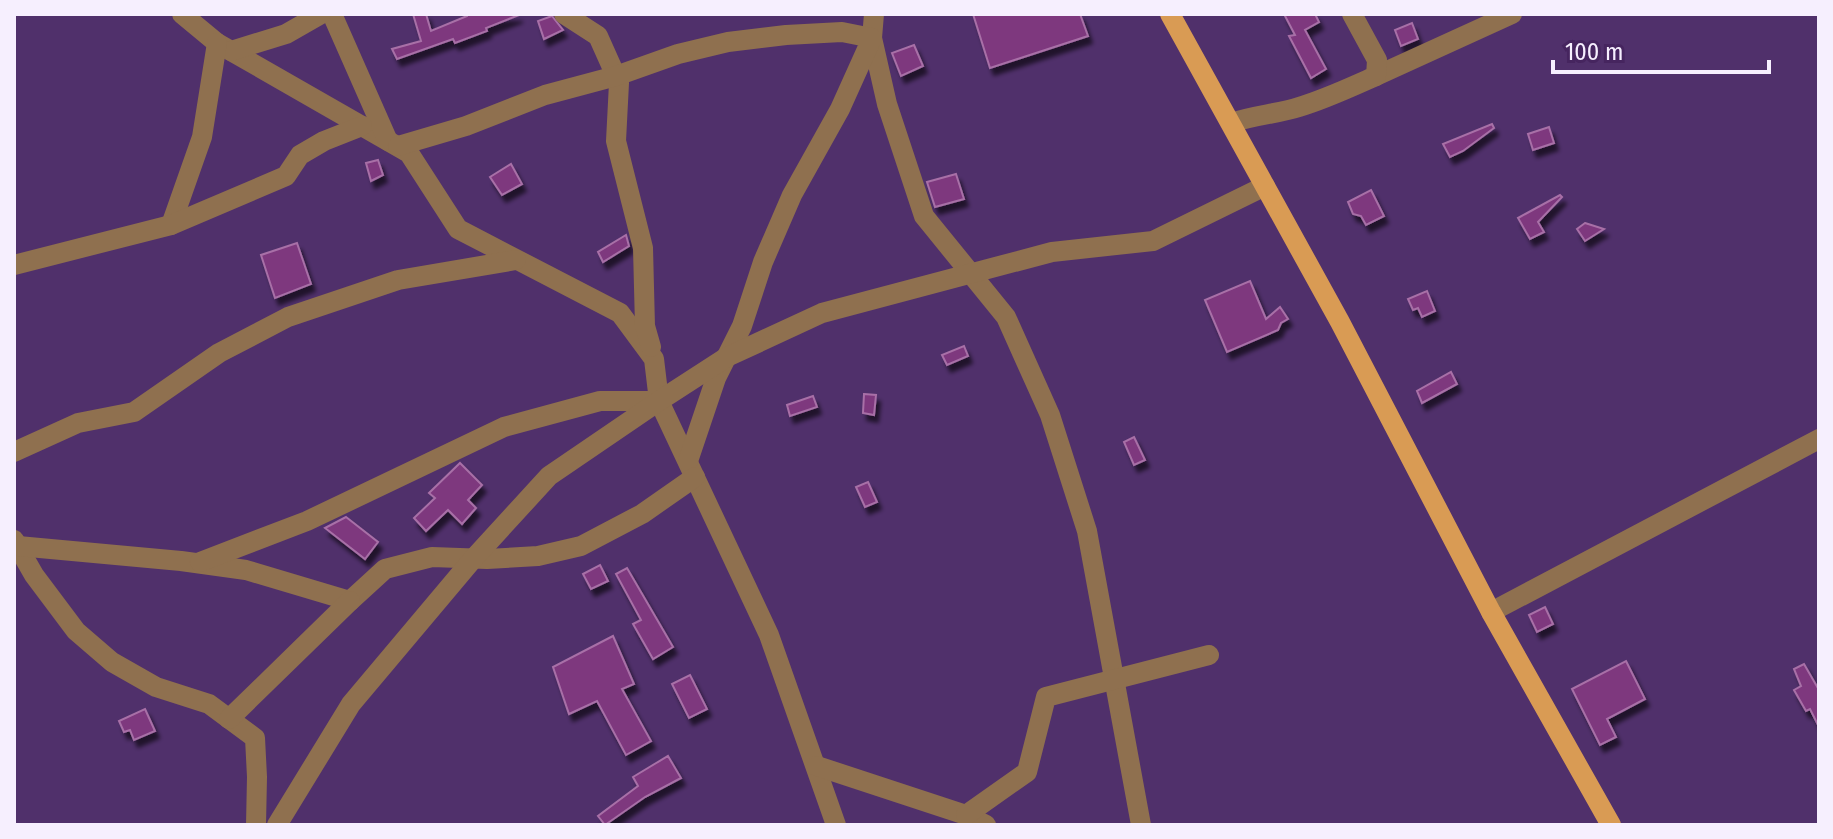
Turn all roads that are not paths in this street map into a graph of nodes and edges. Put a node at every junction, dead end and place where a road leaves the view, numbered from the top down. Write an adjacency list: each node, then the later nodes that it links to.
1 (182, 14): 10 (street)
2 (321, 14): 10 (street)
3 (332, 14): 15 (street)
4 (564, 14): 11 (street)
5 (874, 14): 9 (street)
6 (1170, 14): 13 (main road)
7 (1352, 14): 12 (street)
8 (1512, 14): 12 (street)
9 (872, 38): 11 (street); 20 (street); 21 (street)
10 (224, 47): 14 (street); 17 (street)
11 (616, 76): 15 (street); 22 (street)
12 (1376, 76): 13 (street)
13 (1231, 123): 16 (main road)
14 (362, 126): 15 (street); 17 (street)
15 (393, 144): 18 (street)
16 (1265, 186): 20 (street); 31 (main road)
17 (171, 225): 19 (street)
18 (516, 260): 22 (street); 25 (street)
19 (14, 265)
20 (971, 273): 21 (street); 33 (street)
21 (727, 357): 23 (street); 26 (street)
22 (654, 359): 23 (street)
23 (659, 401): 26 (street); 28 (street); 29 (street)
24 (1819, 439): 31 (street)
25 (14, 452)
26 (691, 469): 28 (street); 35 (street)
27 (16, 543): 29 (street); 34 (street)
28 (473, 559): 30 (street); 38 (street)
29 (196, 563): 30 (street)
30 (350, 601): 34 (street)
31 (1491, 612): 42 (main road)
32 (1209, 655): 33 (street)
33 (1115, 681): 36 (street); 41 (street)
34 (229, 719): 37 (street)
35 (817, 766): 36 (street); 39 (street)
36 (966, 815): 40 (street)
37 (256, 825)
38 (277, 825)
39 (836, 825)
40 (986, 825)
41 (1141, 825)
42 (1611, 825)

